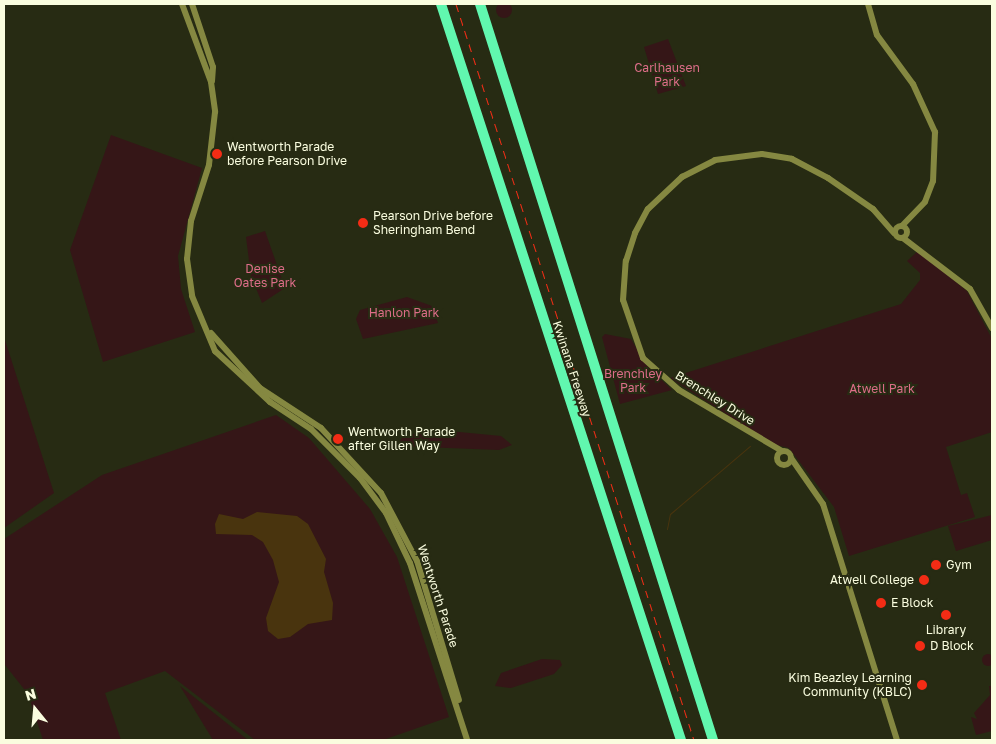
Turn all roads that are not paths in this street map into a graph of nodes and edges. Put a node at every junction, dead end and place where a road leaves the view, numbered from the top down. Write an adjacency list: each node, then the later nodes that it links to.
1 (182, 4): 6 (street, Wentworth Parade)
2 (192, 4): 6 (street, Wentworth Parade)
3 (442, 4): 16 (highway, Kwinana Freeway)
4 (480, 4): 17 (highway, Kwinana Freeway)
5 (868, 4): 7 (street)
6 (212, 82): 8 (street, Wentworth Parade)
7 (902, 231): 9 (street, Brenchley Drive); 10 (street, Brenchley Drive)
8 (207, 328): 14 (street, Wentworth Parade); 15 (street, Wentworth Parade)
9 (992, 328)
10 (768, 445): 11 (street, Brenchley Drive); 12 (street, Brenchley Drive)
11 (782, 452): 12 (street); 13 (street, Brenchley Drive)
12 (778, 457): 13 (street, Brenchley Drive)
13 (789, 461): 18 (street)
14 (467, 740)
15 (471, 740)
16 (681, 740)
17 (712, 740)
18 (897, 740)

